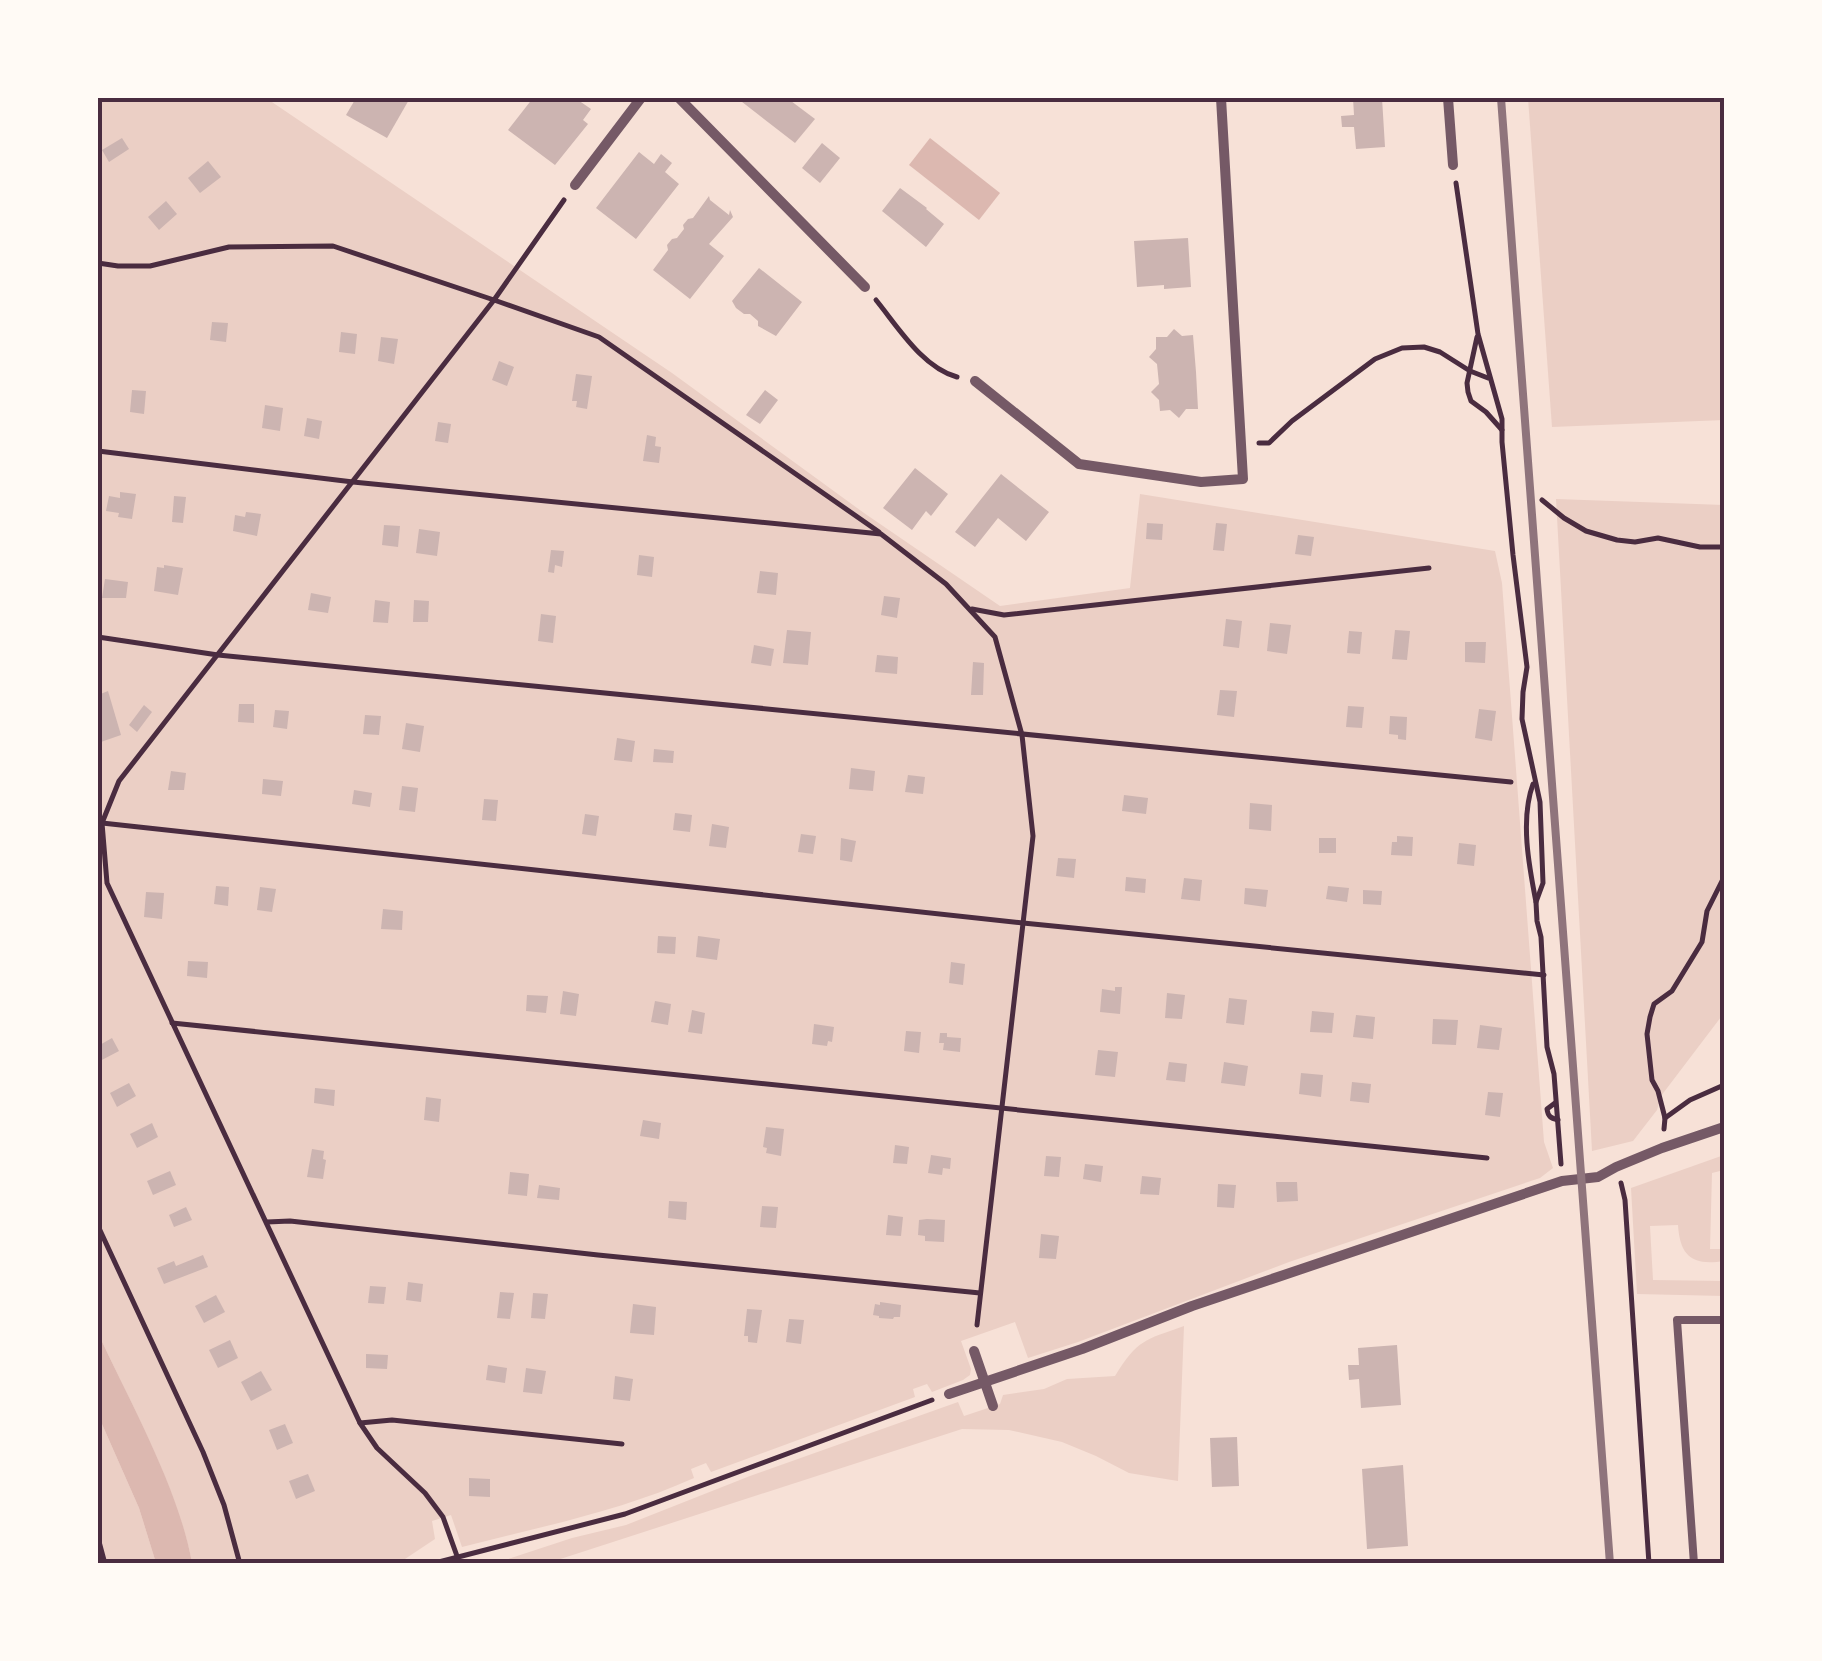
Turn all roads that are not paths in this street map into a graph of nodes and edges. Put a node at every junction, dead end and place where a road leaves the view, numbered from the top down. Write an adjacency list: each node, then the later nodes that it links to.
1 (641, 98): 6 (street)
2 (678, 98): 7 (street)
3 (1222, 98): 8 (street)
4 (1448, 98): 5 (street)
5 (1454, 165)
6 (576, 185)
7 (865, 287)
8 (975, 381)
9 (1724, 1127): 12 (street)
10 (1724, 1320): 15 (lane)
11 (974, 1352): 12 (street)
12 (985, 1382): 13 (street); 14 (street)
13 (949, 1394)
14 (993, 1406)
15 (1694, 1564)

